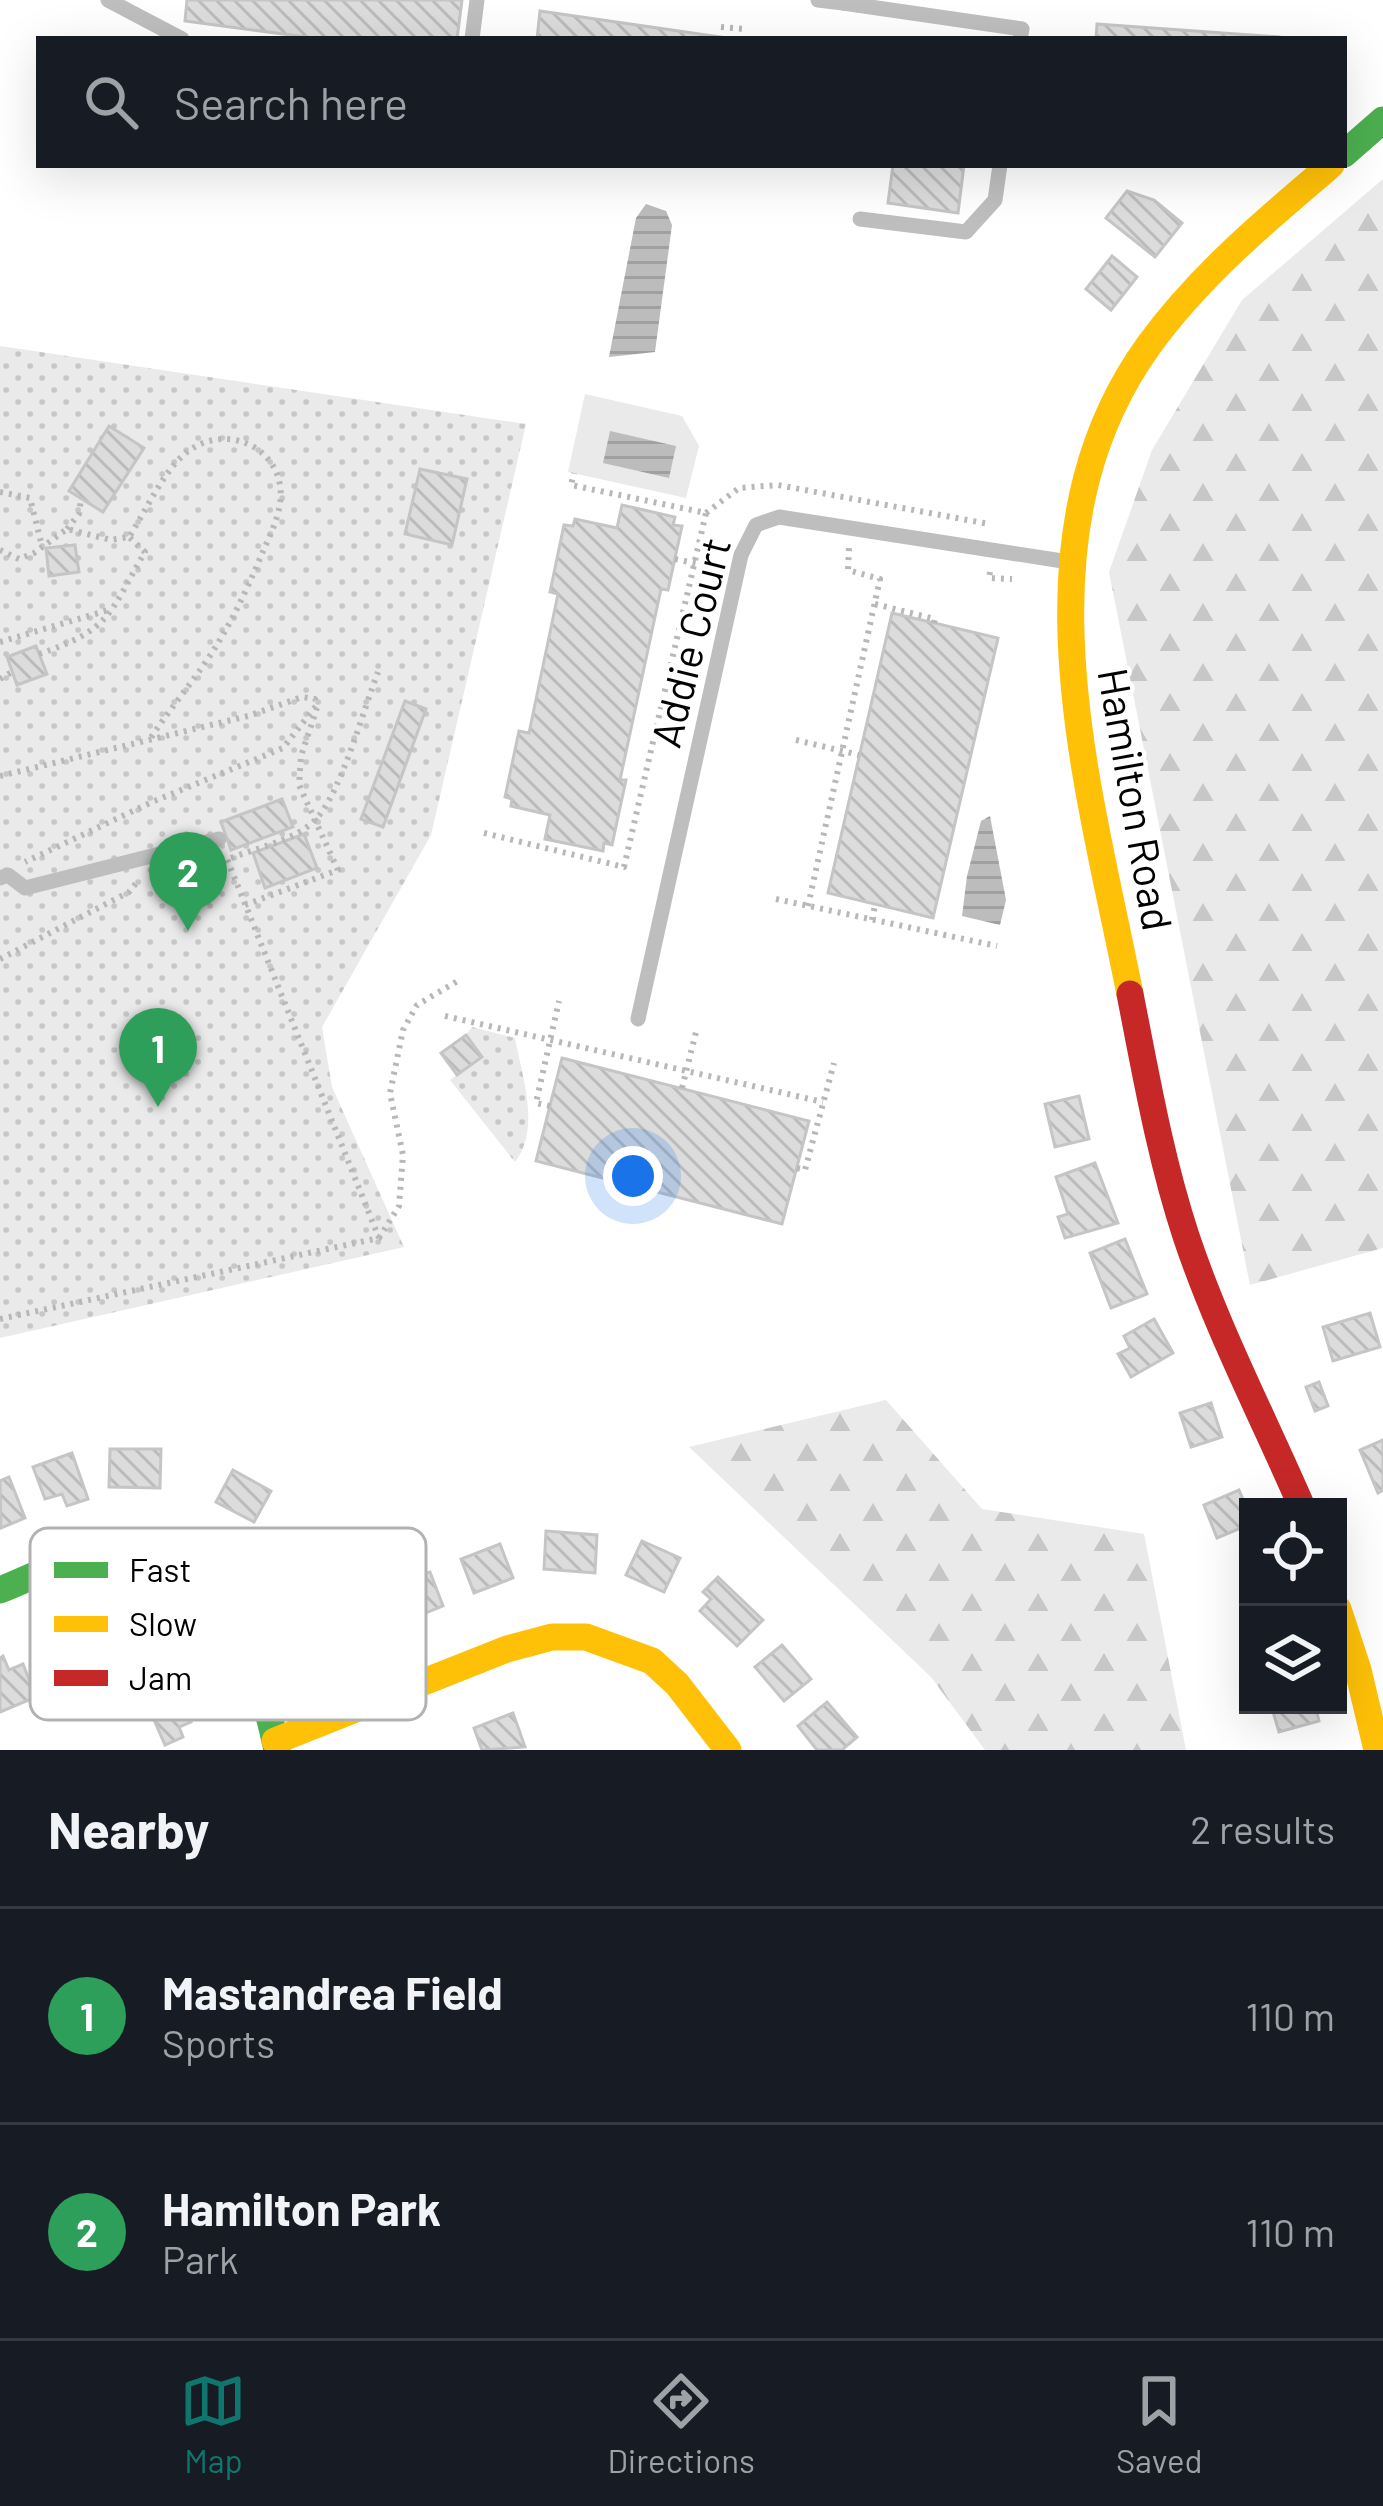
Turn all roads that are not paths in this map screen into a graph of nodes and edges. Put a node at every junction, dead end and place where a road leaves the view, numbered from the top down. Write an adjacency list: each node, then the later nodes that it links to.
1 (108, 0): 6 (lane)
2 (144, 0): 6 (lane)
3 (477, 0): 8 (lane)
4 (818, 0): 5 (lane)
5 (844, 2): 9 (lane)
6 (139, 19): 7 (lane)
7 (176, 36)
8 (472, 36)
9 (1021, 36)
10 (1383, 120): 11 (street)
11 (1347, 151)
12 (1000, 168): 14 (lane)
13 (1328, 168): 15 (street, Hamilton Road)
14 (860, 219)
15 (1072, 562): 18 (lane, Addie Court); 19 (street, Hamilton Road)
16 (219, 839): 17 (lane)
17 (4, 876)
18 (638, 1019)
19 (1298, 1498)
20 (30, 1580): 21 (street)
21 (0, 1590)
22 (1347, 1636): 27 (street)
23 (426, 1683): 26 (street)
24 (336, 1720): 25 (street)
25 (276, 1745)
26 (728, 1750)
27 (1376, 1750)

